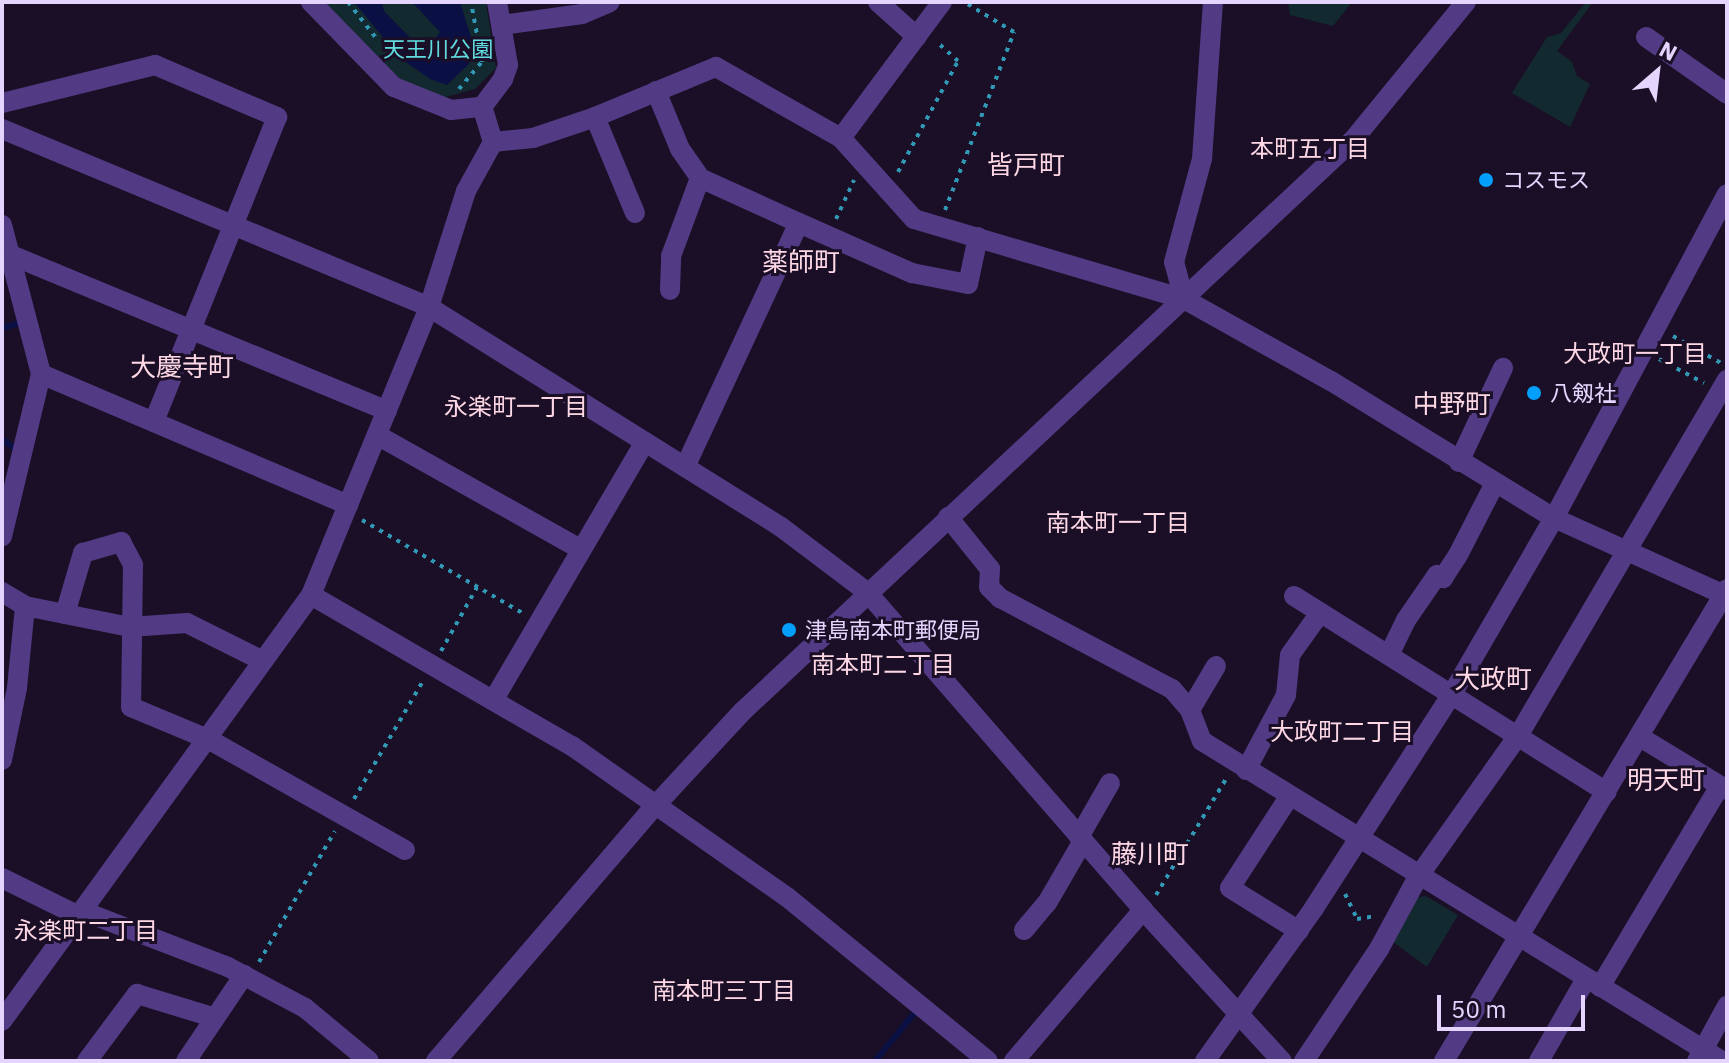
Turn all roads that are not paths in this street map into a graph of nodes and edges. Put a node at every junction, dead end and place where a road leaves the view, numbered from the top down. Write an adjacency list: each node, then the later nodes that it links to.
1 (311, 2): 15 (street)
2 (497, 2): 9 (street)
3 (610, 2): 8 (street)
4 (878, 2): 10 (street)
5 (942, 2): 10 (street)
6 (1213, 2): 29 (street)
7 (1466, 2): 29 (street)
8 (531, 11): 9 (street)
9 (502, 25): 15 (street)
10 (920, 34): 18 (street)
11 (1646, 37): 13 (street)
12 (656, 91): 16 (street); 18 (street); 20 (street)
13 (1727, 94)
14 (2, 103): 25 (street)
15 (482, 107): 19 (street)
16 (595, 117): 19 (street); 22 (street)
17 (2, 129): 25 (street)
18 (841, 138): 26 (street)
19 (493, 142): 30 (street)
20 (700, 178): 23 (street); 28 (street)
21 (1725, 201): 44 (street)
22 (635, 213)
23 (799, 223): 26 (street); 40 (street)
24 (2, 225): 27 (street)
25 (233, 225): 30 (street); 31 (street)
26 (978, 237): 29 (street)
27 (6, 256): 31 (street); 33 (street)
28 (670, 290)
29 (1184, 299): 39 (street); 43 (street)
30 (429, 307): 35 (street); 38 (street)
31 (191, 330): 35 (street); 36 (street)
32 (1503, 368): 39 (street)
33 (41, 374): 36 (street); 45 (street)
34 (1723, 386): 47 (street)
35 (387, 411): 37 (street)
36 (154, 422): 42 (street)
37 (377, 435): 42 (street); 46 (street)
38 (645, 442): 40 (street); 46 (street)
39 (1459, 462): 41 (street)
40 (685, 467): 49 (street)
41 (1495, 483): 44 (street); 57 (street)
42 (347, 508): 51 (street)
43 (948, 517): 49 (street); 62 (street)
44 (1554, 518): 47 (street); 60 (street)
45 (2, 536)
46 (580, 549): 61 (street)
47 (1628, 552): 50 (street); 63 (street)
48 (2, 592): 53 (street)
49 (867, 592): 72 (street); 73 (street)
50 (1726, 593): 64 (street)
51 (311, 595): 58 (street); 61 (street)
52 (1294, 596): 54 (street)
53 (25, 606): 55 (street); 66 (street)
54 (1320, 613): 57 (street); 67 (street)
55 (65, 614): 56 (street); 56 (street)
56 (130, 627): 58 (street); 65 (street)
57 (1389, 655): 60 (street)
58 (263, 661): 65 (street)
59 (1216, 666): 62 (street)
60 (1452, 694): 63 (street); 74 (street)
61 (494, 699): 72 (street)
62 (1190, 710): 67 (street)
63 (1518, 736): 70 (street); 76 (street)
64 (1640, 737): 69 (street); 70 (street)
65 (208, 739): 75 (street); 79 (street)
66 (2, 760)
67 (1241, 766): 71 (street)
68 (1110, 783): 73 (street)
69 (1723, 788): 84 (street)
70 (1607, 792): 82 (street)
71 (1289, 797): 74 (street); 81 (street)
72 (654, 807): 93 (street); 94 (street)
73 (1081, 839): 78 (street); 80 (street)
74 (1356, 839): 76 (street); 81 (street)
75 (405, 850)
76 (1418, 877): 82 (street); 98 (street)
77 (2, 878): 79 (street)
78 (1143, 910): 86 (street); 95 (street)
79 (83, 914): 83 (street); 88 (street)
80 (1024, 930)
81 (1299, 931): 86 (street)
82 (1519, 939): 84 (street); 99 (street)
83 (247, 977): 87 (street); 92 (street)
84 (1593, 983): 89 (street); 100 (street)
85 (1727, 1006): 89 (street)
86 (1241, 1015): 96 (street); 97 (street)
87 (212, 1017): 90 (street); 91 (street)
88 (2, 1021)
89 (1700, 1055): 101 (street)
90 (87, 1061)
91 (186, 1061)
92 (369, 1061)
93 (436, 1061)
94 (988, 1061)
95 (1014, 1061)
96 (1205, 1061)
97 (1282, 1061)
98 (1304, 1061)
99 (1444, 1061)
100 (1539, 1061)
101 (1722, 1061)

